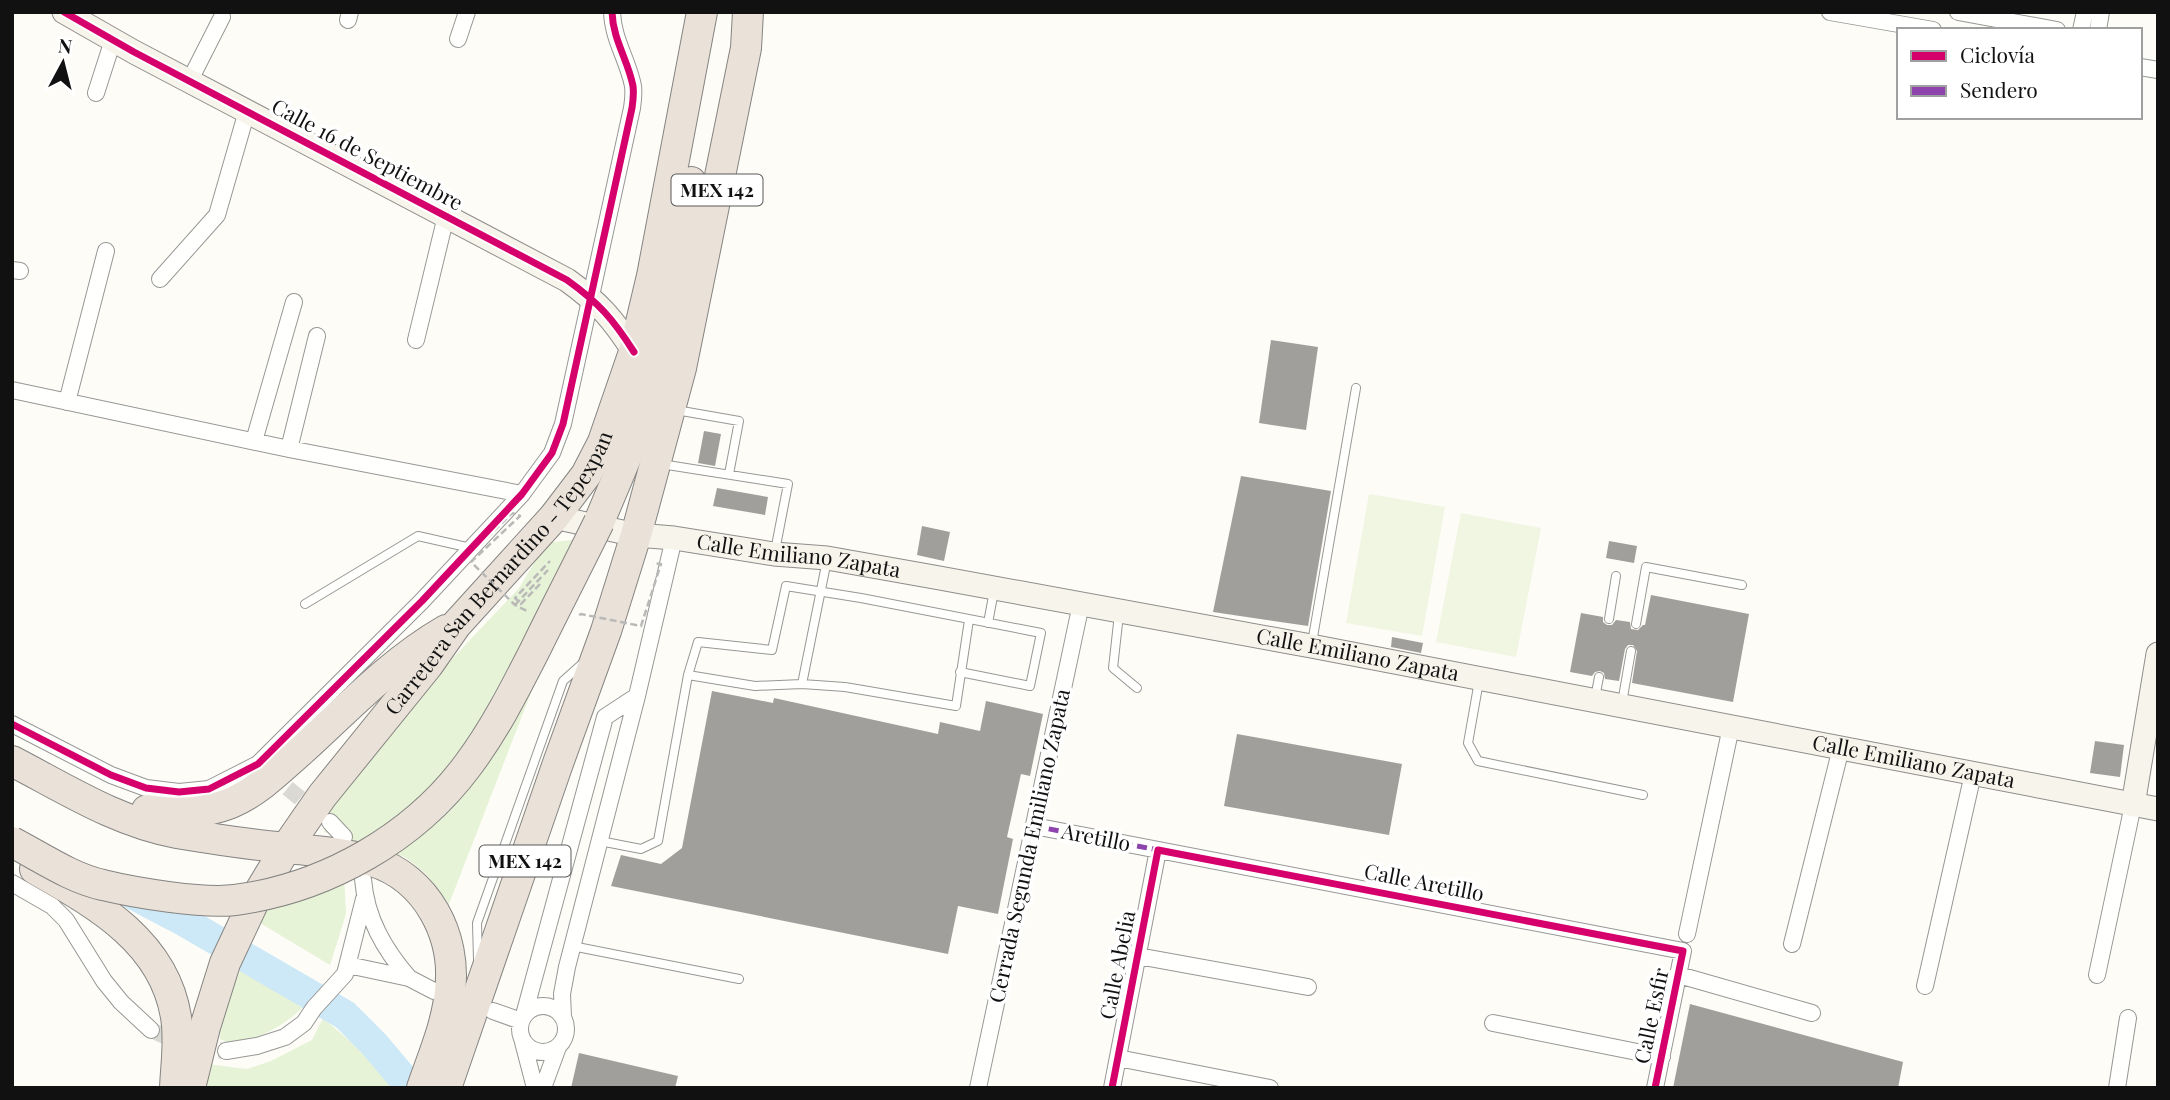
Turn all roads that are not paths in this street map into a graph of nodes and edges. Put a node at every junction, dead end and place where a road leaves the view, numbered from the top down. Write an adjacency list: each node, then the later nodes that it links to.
1 (64, 12): 13 (main road, Calle 16 de Septiembre)
2 (467, 12): 12 (street)
3 (612, 12): 20 (street)
4 (702, 12): 24 (highway, Carretera San Bernardino - Tepexpan / MEX 142)
5 (721, 12): 77 (highway, bridge)
6 (748, 12): 28 (highway, MEX 142)
7 (1830, 12): 10 (street)
8 (1958, 12): 11 (street)
9 (222, 17): 14 (street)
10 (1922, 28)
11 (2046, 28)
12 (458, 39)
13 (113, 40): 14 (main road, Calle 16 de Septiembre); 15 (street)
14 (190, 80): 16 (main road, Calle 16 de Septiembre)
15 (96, 93)
16 (247, 111): 17 (main road, Calle 16 de Septiembre); 19 (street)
17 (446, 216): 20 (main road, Calle 16 de Septiembre); 23 (street)
18 (107, 251): 27 (street)
19 (160, 279)
20 (592, 297): 24 (main road, Calle 16 de Septiembre); 33 (street)
21 (294, 302): 29 (street)
22 (317, 336): 30 (street)
23 (416, 340)
24 (634, 352): 34 (highway, Carretera San Bernardino - Tepexpan / MEX 142)
25 (1356, 388): 52 (lane)
26 (12, 390): 27 (street)
27 (67, 402): 29 (street)
28 (670, 409): 31 (highway, MEX 142); 32 (lane)
29 (254, 442): 30 (street)
30 (289, 449): 33 (street)
31 (655, 463): 32 (lane); 35 (highway, MEX 142)
32 (729, 474): 38 (lane)
33 (522, 494): 37 (street)
34 (554, 517): 35 (main road, Calle Emiliano Zapata); 51 (highway, Carretera San Bernardino - Tepexpan / MEX 142)
35 (636, 535): 36 (main road, Calle Emiliano Zapata); 100 (highway, MEX 142)
36 (674, 538): 38 (main road, Calle Emiliano Zapata); 61 (street)
37 (471, 548): 44 (lane); 64 (street)
38 (774, 554): 39 (main road, Calle Emiliano Zapata)
39 (827, 558): 42 (main road, Calle Emiliano Zapata); 43 (lane)
40 (1616, 576): 47 (lane)
41 (1742, 585): 50 (lane)
42 (995, 588): 45 (main road, Calle Emiliano Zapata); 49 (lane)
43 (821, 592): 48 (lane); 56 (lane); 59 (lane)
44 (305, 604)
45 (1081, 604): 46 (main road, Calle Emiliano Zapata); 74 (street, Cerrada Segunda Emiliano Zapata)
46 (1120, 611): 52 (main road, Calle Emiliano Zapata); 60 (lane)
47 (1609, 619)
48 (969, 620): 49 (lane); 55 (lane)
49 (988, 624): 55 (lane)
50 (1636, 624)
51 (456, 625): 69 (highway); 78 (highway, Carretera San Bernardino - Tepexpan / MEX 142)
52 (1311, 646): 58 (main road, Calle Emiliano Zapata)
53 (1631, 651): 63 (lane)
54 (2158, 654): 71 (main road)
55 (960, 672): 59 (lane)
56 (688, 676): 59 (lane); 76 (lane)
57 (1599, 677): 62 (lane)
58 (1479, 678): 62 (main road, Calle Emiliano Zapata); 70 (lane)
59 (802, 684)
60 (1137, 688)
61 (637, 696): 76 (street); 81 (street)
62 (1595, 701): 63 (main road, Calle Emiliano Zapata)
63 (1622, 706): 65 (main road, Calle Emiliano Zapata)
64 (12, 724)
65 (1731, 727): 66 (main road, Calle Emiliano Zapata); 86 (street)
66 (1841, 748): 68 (main road, Calle Emiliano Zapata); 87 (street)
67 (12, 761): 69 (highway)
68 (1973, 774): 71 (main road, Calle Emiliano Zapata); 97 (street)
69 (65, 789): 78 (highway)
70 (1643, 795)
71 (2133, 804): 72 (main road, Calle Emiliano Zapata); 94 (street)
72 (2158, 809)
73 (330, 822): 75 (street)
74 (1034, 826): 79 (street, Aretillo); 118 (street, Cerrada Segunda Emiliano Zapata)
75 (344, 837)
76 (600, 841): 82 (street)
77 (12, 842)
78 (286, 848): 112 (highway); 114 (highway, Carretera San Bernardino - Tepexpan / MEX 142)
79 (1158, 850): 89 (street, Calle Aretillo); 90 (street, Calle Abelia)
80 (12, 857): 113 (highway)
81 (567, 858): 82 (street); 102 (street)
82 (593, 865): 88 (street)
83 (363, 879): 85 (street)
84 (12, 883): 106 (street)
85 (364, 899): 92 (street); 95 (street)
86 (1687, 934)
87 (1792, 944)
88 (572, 946): 91 (street); 96 (lane)
89 (1683, 951): 93 (street, Calle Esfir)
90 (1138, 956): 98 (street); 111 (street, Calle Abelia)
91 (567, 967): 102 (street); 103 (street)
92 (346, 969): 95 (street); 109 (street)
93 (1679, 975): 101 (street); 110 (street, Calle Esfir)
94 (2097, 975)
95 (409, 978): 99 (street)
96 (739, 979)
97 (1926, 986)
98 (1308, 987)
99 (434, 991)
100 (486, 1003): 102 (street); 112 (highway, MEX 142)
101 (1812, 1013)
102 (527, 1014): 103 (street); 107 (street)
103 (563, 1017): 108 (street)
104 (2128, 1018): 122 (street)
105 (1493, 1023): 110 (street)
106 (151, 1030)
107 (523, 1042): 108 (street); 116 (street)
108 (558, 1047): 117 (street)
109 (226, 1051)
110 (1661, 1057): 121 (street, Calle Esfir)
111 (1118, 1058): 119 (street, Calle Abelia); 120 (street)
112 (444, 1071): 115 (highway)
113 (175, 1088)
114 (190, 1088)
115 (422, 1088)
116 (535, 1088)
117 (543, 1088)
118 (978, 1088)
119 (1112, 1088)
120 (1270, 1088)
121 (1655, 1088)
122 (2116, 1088)

